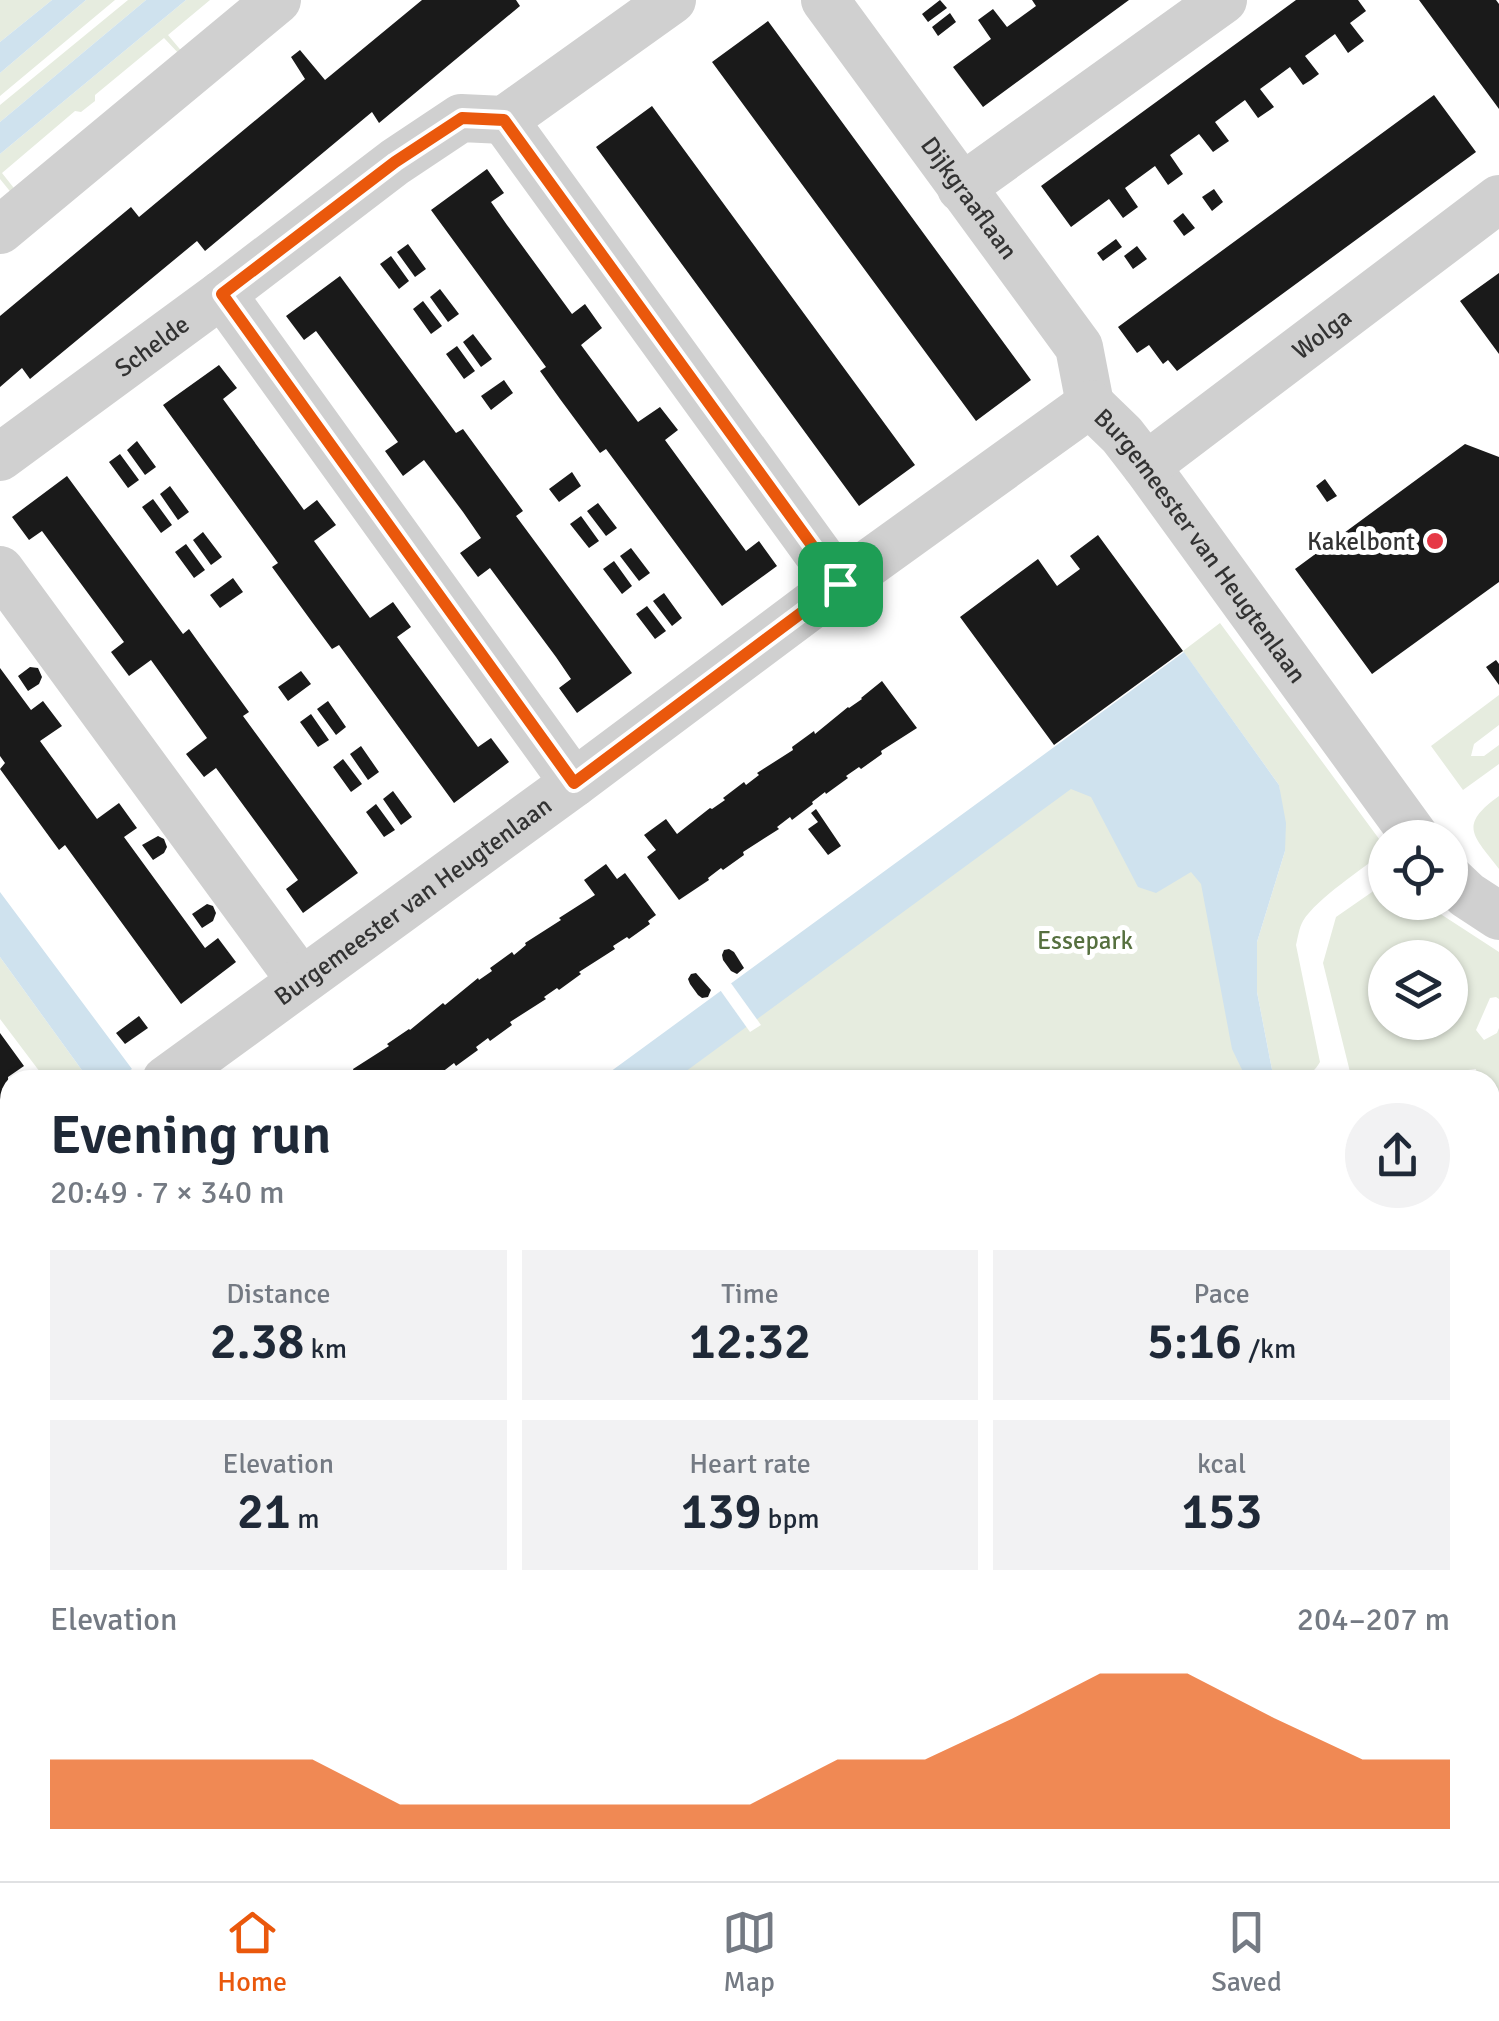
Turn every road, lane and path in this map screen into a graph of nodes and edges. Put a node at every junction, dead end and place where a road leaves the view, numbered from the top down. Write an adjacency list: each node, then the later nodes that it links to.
1 (277, 0): 8 (street)
2 (825, 0): 6 (street, Dijkgraaflaan)
3 (1223, 0): 6 (street)
4 (655, 5): 5 (street)
5 (504, 120): 9 (street, Schelde); 14 (street)
6 (961, 188): 10 (street, Dijkgraaflaan)
7 (1499, 200): 12 (street, Wolga)
8 (0, 230)
9 (222, 294): 11 (street, Schelde); 15 (street)
10 (1090, 404): 12 (street, Burgemeester van Heugtenlaan); 14 (street, Burgemeester van Heugtenlaan)
11 (0, 457)
12 (1146, 466): 16 (street, Burgemeester van Heugtenlaan)
13 (0, 570): 19 (street)
14 (840, 584): 15 (street, Burgemeester van Heugtenlaan)
15 (574, 783): 19 (street, Burgemeester van Heugtenlaan)
16 (1403, 820)
17 (1468, 896): 18 (street)
18 (1499, 916)
19 (300, 981): 20 (street, Burgemeester van Heugtenlaan)
20 (180, 1070)

